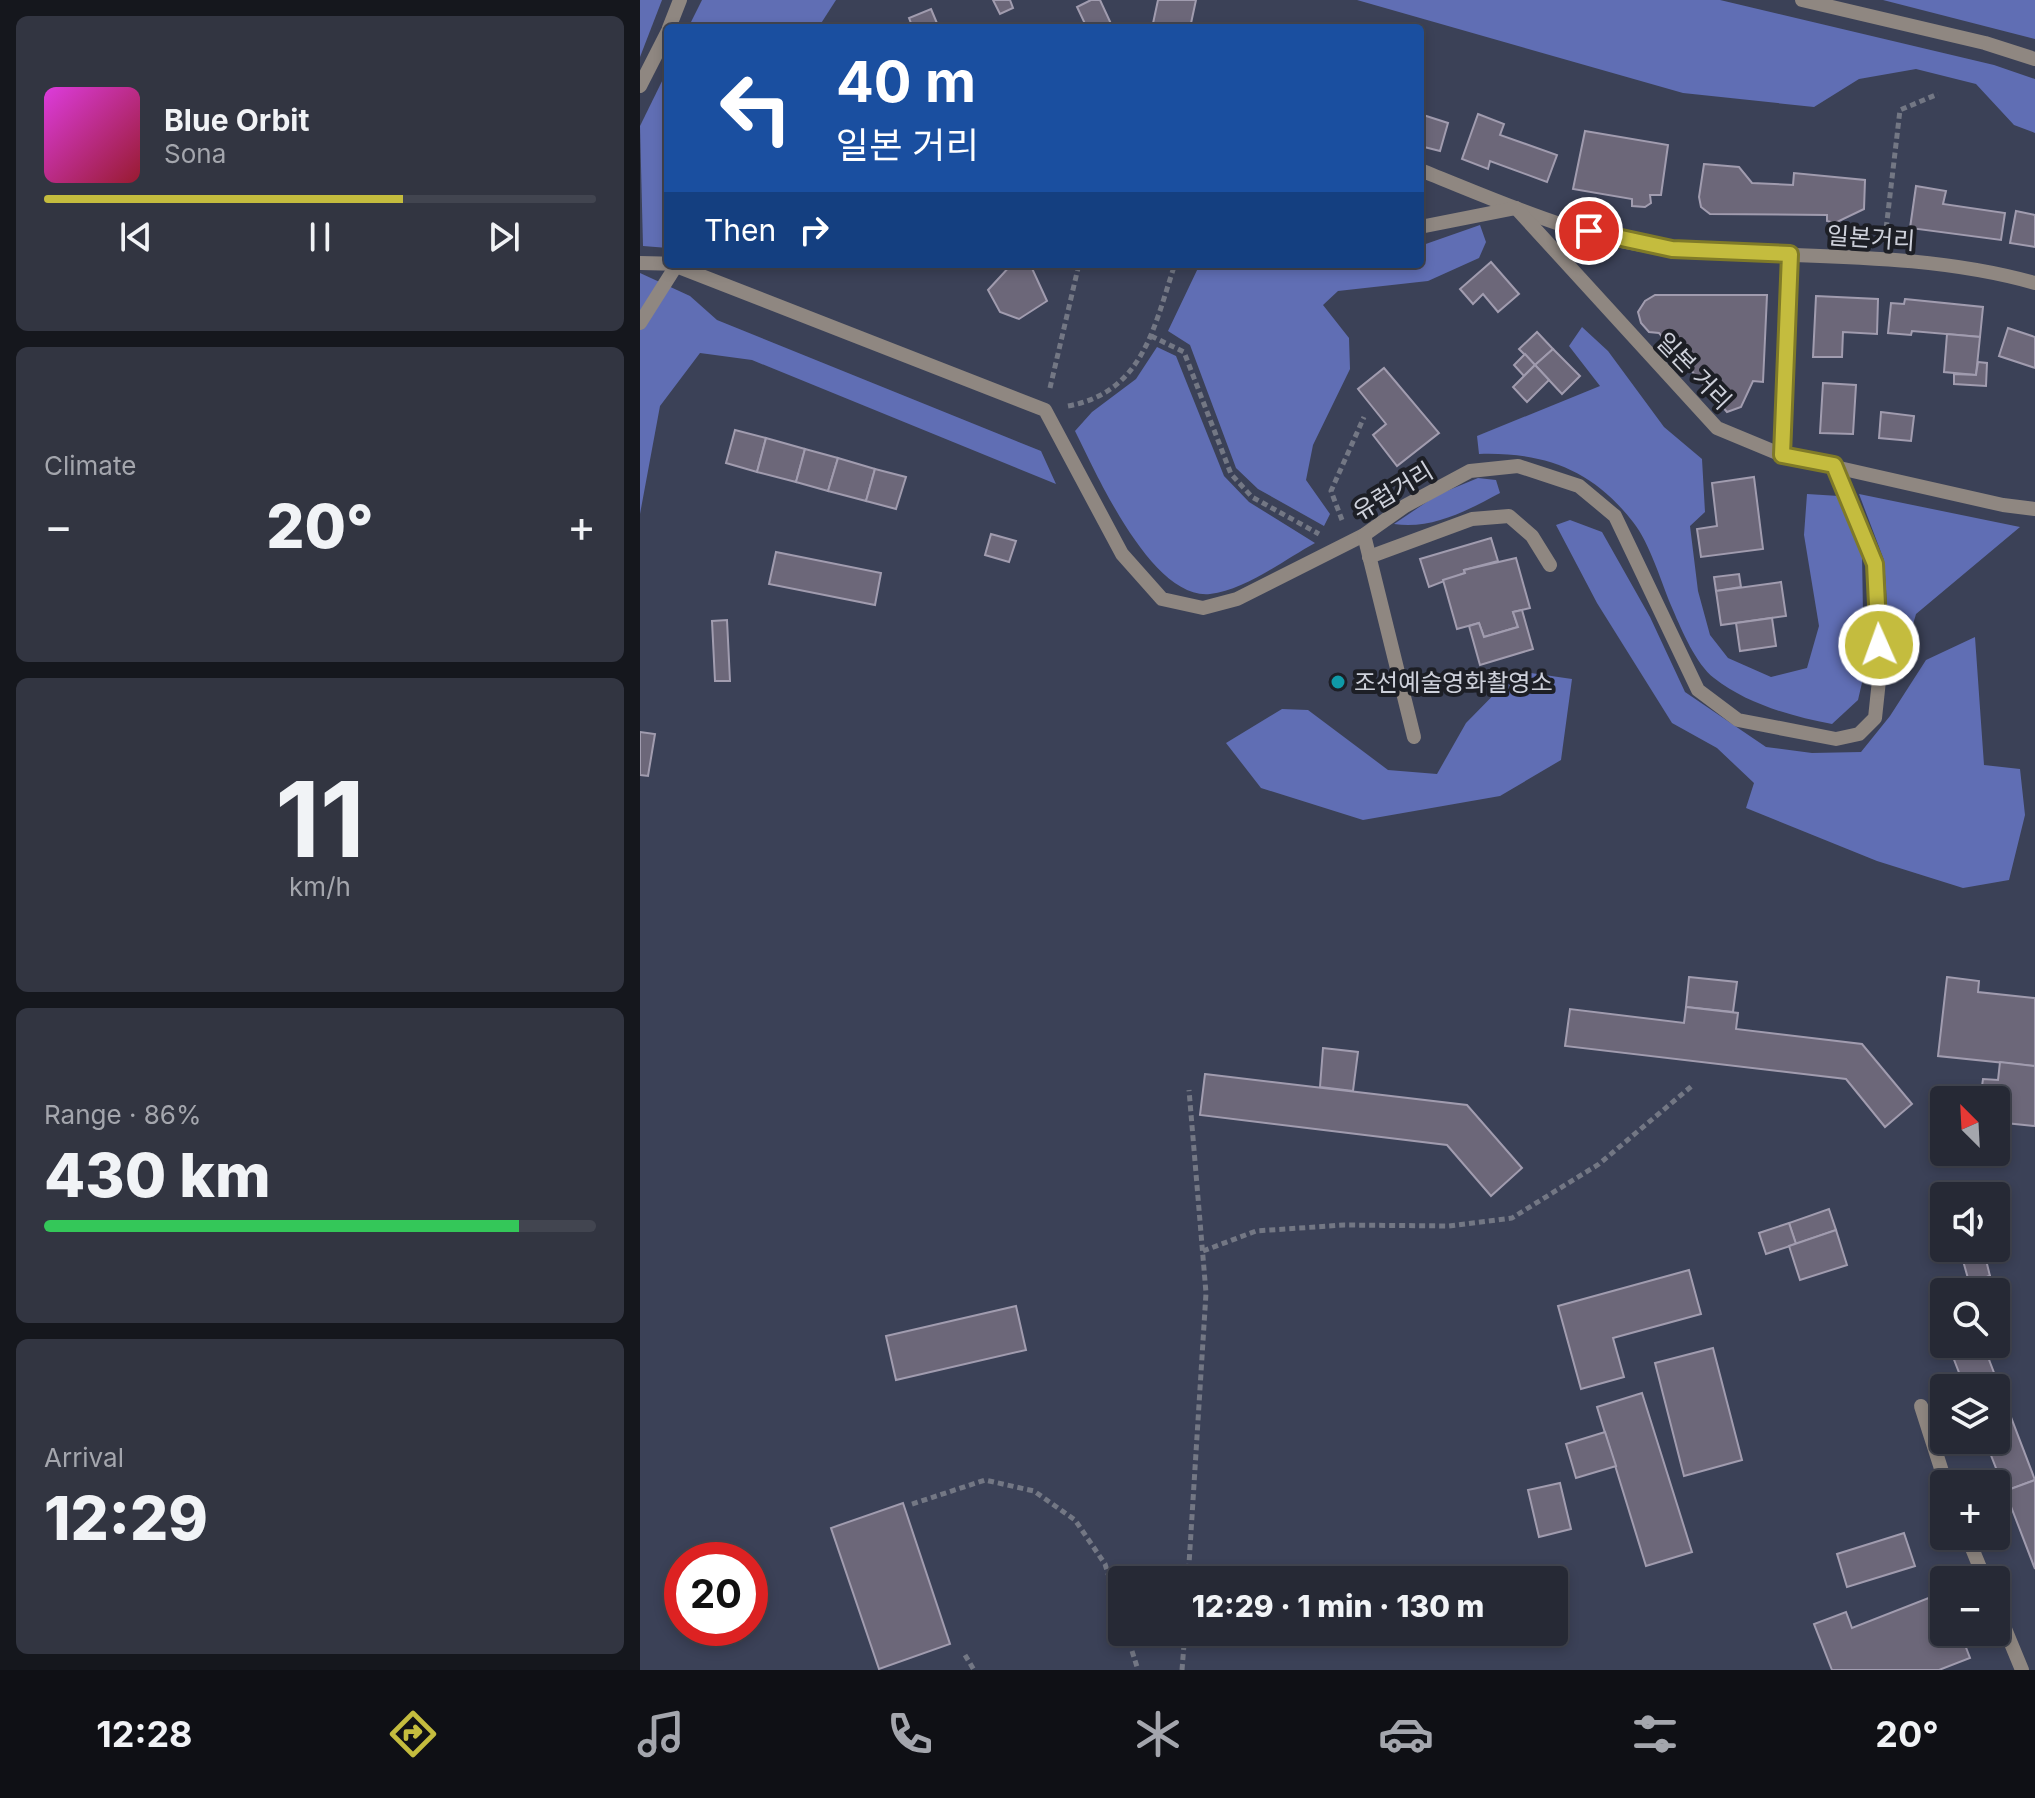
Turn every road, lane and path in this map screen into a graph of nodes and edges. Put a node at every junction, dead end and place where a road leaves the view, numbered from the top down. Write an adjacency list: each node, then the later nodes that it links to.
1 (680, 0): 3 (lane)
2 (1802, 0): 5 (lane)
3 (671, 24)
4 (664, 39): 6 (lane)
5 (2035, 59)
6 (640, 86)
7 (1938, 94): 12 (path)
8 (1424, 172): 9 (lane, 일본거리)
9 (1516, 208): 10 (lane); 11 (lane, 일본거리); 24 (lane, 일본 거리)
10 (1424, 226)
11 (1790, 254): 12 (lane, 일본거리); 24 (lane)
12 (1883, 259): 19 (lane, 일본거리)
13 (640, 263): 14 (lane)
14 (664, 264)
15 (677, 268): 20 (lane)
16 (687, 268): 22 (lane)
17 (1078, 268): 22 (path)
18 (1174, 268): 21 (path)
19 (2035, 283)
20 (640, 323)
21 (1151, 336): 22 (path); 28 (path)
22 (1045, 410): 28 (lane, 유럽거리)
23 (1364, 417): 28 (path)
24 (1782, 455): 25 (lane, 일본 거리)
25 (1834, 465): 26 (lane, 일본 거리); 27 (lane, 유럽거리)
26 (2035, 509)
27 (1364, 535): 28 (lane, 유럽거리); 29 (lane)
28 (1342, 546)
29 (1369, 557): 30 (lane); 31 (lane)
30 (1550, 565)
31 (1414, 737)
32 (1693, 1085): 34 (path)
33 (1189, 1090): 34 (path)
34 (1203, 1251): 38 (path)
35 (1921, 1406): 36 (lane)
36 (1942, 1470)
37 (912, 1504): 39 (path)
38 (1189, 1566)
39 (1108, 1574)
40 (2010, 1641): 47 (lane)
41 (1130, 1646): 45 (path)
42 (1184, 1646): 46 (path)
43 (965, 1655): 44 (path)
44 (974, 1670)
45 (1138, 1670)
46 (1182, 1670)
47 (2022, 1670)

